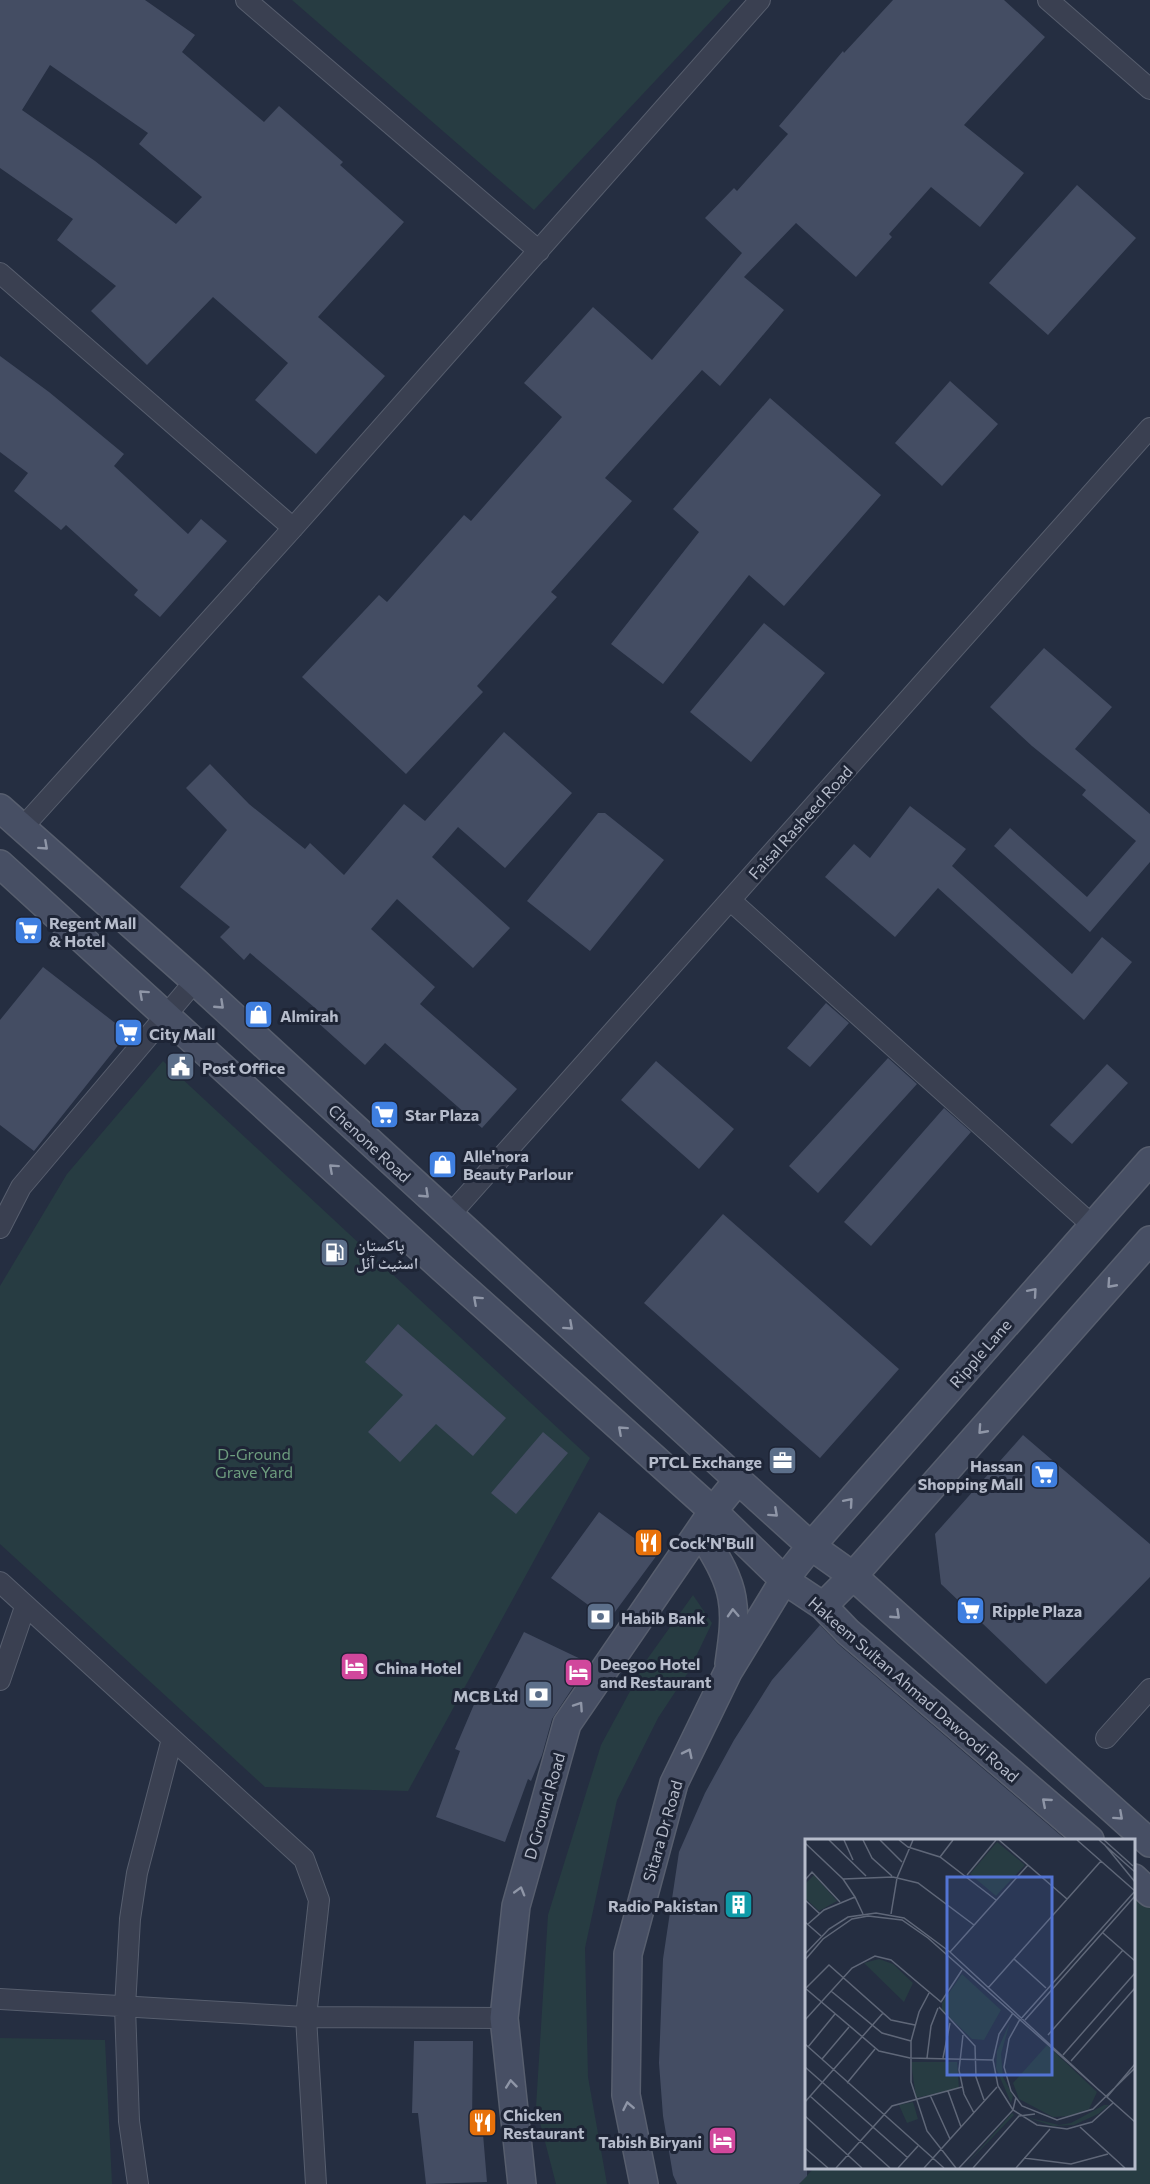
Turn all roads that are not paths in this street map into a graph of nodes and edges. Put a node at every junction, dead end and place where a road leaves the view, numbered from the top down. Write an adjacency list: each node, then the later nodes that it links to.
1 (246, 0): 5 (street)
2 (760, 0): 5 (street)
3 (1048, 0): 4 (street)
4 (1150, 89)
5 (538, 251): 8 (street)
6 (0, 273): 8 (street)
7 (1150, 428): 12 (street, Faisal Rasheed Road)
8 (293, 528): 10 (street)
9 (0, 808): 10 (street, Chenone Road)
10 (23, 827): 13 (street, Chenone Road, one-way to 13)
11 (0, 864): 14 (street, one-way to 11)
12 (730, 900): 16 (street, Faisal Rasheed Road); 17 (street)
13 (195, 981): 14 (street); 16 (street, Chenone Road, one-way to 16)
14 (166, 1015): 18 (street); 21 (street, one-way to 14)
15 (1150, 1161): 17 (street, Ripple Lane)
16 (449, 1216): 20 (street, Chenone Road, one-way to 20)
17 (1092, 1225): 22 (street, Ripple Lane, one-way to 17)
18 (0, 1228)
19 (1150, 1240): 23 (street, one-way to 23)
20 (738, 1480): 21 (street, D Ground Road); 22 (street, Chenone Road, one-way to 22)
21 (706, 1521): 24 (street, Hakeem Sultan Ahmad Dawoodi Road); 28 (street, one-way to 21); 40 (street, D Ground Road, one-way to 21)
22 (811, 1546): 23 (street, Chenone Road); 24 (street, Sitara Dr Road)
23 (853, 1576): 26 (street); 34 (street, one-way to 34)
24 (784, 1580): 26 (street, Hakeem Sultan Ahmad Dawoodi Road); 28 (street, Sitara Dr Road)
25 (0, 1582): 27 (street)
26 (823, 1606): 33 (street, Hakeem Sultan Ahmad Dawoodi Road, one-way to 26)
27 (25, 1607): 29 (street); 32 (street)
28 (728, 1671): 44 (street, Sitara Dr Road, one-way to 28)
29 (0, 1680)
30 (1150, 1689): 31 (street)
31 (1106, 1738)
32 (171, 1739): 38 (street); 39 (street)
33 (1089, 1839)
34 (1150, 1843)
35 (1135, 1879): 36 (street)
36 (1150, 1893)
37 (0, 1999): 38 (street)
38 (125, 2007): 39 (street); 41 (street)
39 (306, 2017): 40 (street); 42 (street)
40 (504, 2018): 43 (street, D Ground Road, one-way to 40)
41 (138, 2184)
42 (316, 2184)
43 (522, 2184)
44 (644, 2184)

